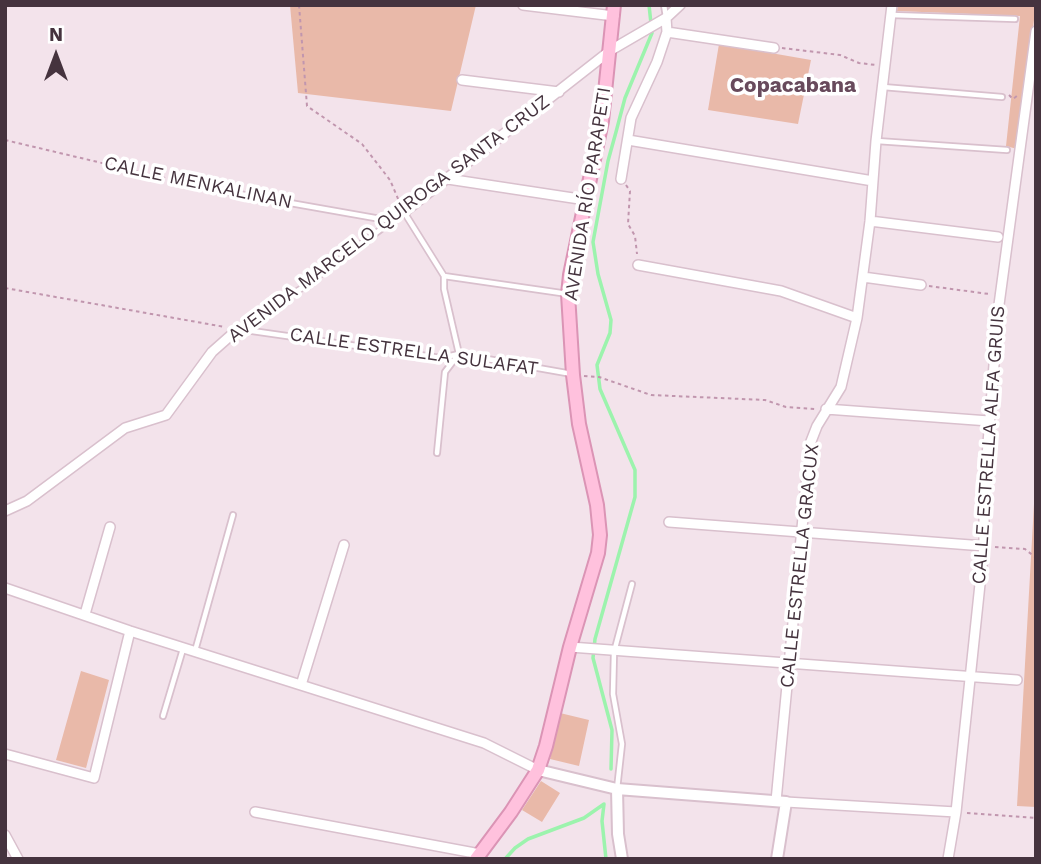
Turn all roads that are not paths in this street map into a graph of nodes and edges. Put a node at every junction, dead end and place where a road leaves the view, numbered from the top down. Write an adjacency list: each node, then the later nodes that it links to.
1 (523, 5): 5 (street)
2 (664, 5): 6 (lane)
3 (680, 5): 6 (street)
4 (891, 10): 7 (lane); 13 (street, CALLE ESTRELLA GRACUX)
5 (614, 11): 11 (main road, AVENIDA RÍO PARAPETI)
6 (666, 18): 9 (street, AVENIDA RÍO PARAPETI); 11 (street)
7 (1015, 19)
8 (1036, 31): 38 (street, CALLE ESTRELLA ALFA GRUIS)
9 (667, 32): 10 (street); 16 (street, AVENIDA RÍO PARAPETI)
10 (774, 48)
11 (611, 50): 14 (street, AVENIDA MARCELO QUIROGA SANTA CRUZ); 23 (main road, AVENIDA RÍO PARAPETI)
12 (462, 80): 14 (street)
13 (882, 87): 15 (lane); 17 (street, CALLE ESTRELLA GRACUX)
14 (559, 92): 19 (street, AVENIDA MARCELO QUIROGA SANTA CRUZ)
15 (1002, 97)
16 (628, 140): 20 (street, AVENIDA RÍO PARAPETI); 21 (street)
17 (876, 141): 18 (lane); 21 (street, CALLE ESTRELLA GRACUX)
18 (1007, 150)
19 (448, 179): 23 (street); 24 (street, AVENIDA MARCELO QUIROGA SANTA CRUZ)
20 (621, 179)
21 (873, 181): 26 (street, CALLE ESTRELLA GRACUX)
22 (211, 189): 25 (lane, CALLE MENKALINAN)
23 (586, 200): 32 (main road, AVENIDA RÍO PARAPETI)
24 (404, 212): 25 (lane, AVENIDA MARCELO QUIROGA SANTA CRUZ); 29 (lane)
25 (392, 221): 34 (lane, AVENIDA MARCELO QUIROGA SANTA CRUZ)
26 (870, 221): 27 (street); 30 (street, CALLE ESTRELLA GRACUX)
27 (998, 237)
28 (638, 265): 33 (street)
29 (444, 276): 32 (lane); 35 (lane)
30 (863, 277): 31 (street); 33 (street, CALLE ESTRELLA GRACUX)
31 (922, 285)
32 (568, 294): 36 (main road, AVENIDA RÍO PARAPETI)
33 (857, 318): 37 (street, CALLE ESTRELLA GRACUX)
34 (238, 329): 35 (lane, CALLE ESTRELLA SULAFAT); 40 (street, AVENIDA MARCELO QUIROGA SANTA CRUZ)
35 (459, 354): 36 (lane, CALLE ESTRELLA SULAFAT); 39 (lane)
36 (573, 375): 51 (main road, AVENIDA RÍO PARAPETI)
37 (827, 409): 38 (street); 44 (street, CALLE ESTRELLA GRACUX)
38 (989, 421): 46 (street, CALLE ESTRELLA ALFA GRUIS)
39 (437, 453)
40 (5, 511)
41 (233, 515): 53 (lane)
42 (669, 522): 44 (street)
43 (110, 527): 49 (street)
44 (803, 532): 46 (street); 55 (street, CALLE ESTRELLA GRACUX)
45 (344, 545): 58 (street)
46 (984, 546): 56 (street, CALLE ESTRELLA ALFA GRUIS)
47 (632, 584): 54 (lane)
48 (5, 589): 49 (street)
49 (85, 614): 50 (street)
50 (131, 631): 52 (street); 60 (street)
51 (570, 647): 54 (street); 61 (main road, AVENIDA RÍO PARAPETI)
52 (183, 648): 53 (street); 59 (lane)
53 (195, 652): 58 (street)
54 (614, 652): 55 (street); 62 (lane)
55 (790, 663): 56 (street); 63 (street, CALLE ESTRELLA GRACUX)
56 (971, 676): 57 (street); 65 (street, CALLE ESTRELLA ALFA GRUIS)
57 (1017, 680)
58 (301, 685): 61 (street)
59 (163, 716)
60 (5, 754)
61 (538, 770): 62 (street); 67 (main road, AVENIDA RÍO PARAPETI)
62 (617, 789): 63 (street); 69 (street)
63 (781, 801): 65 (street); 70 (street, CALLE ESTRELLA GRACUX)
64 (255, 812): 67 (street)
65 (956, 812): 71 (street, CALLE ESTRELLA ALFA GRUIS)
66 (5, 835): 68 (street)
67 (478, 856)
68 (18, 859)
69 (622, 859)
70 (777, 859)
71 (948, 859)

